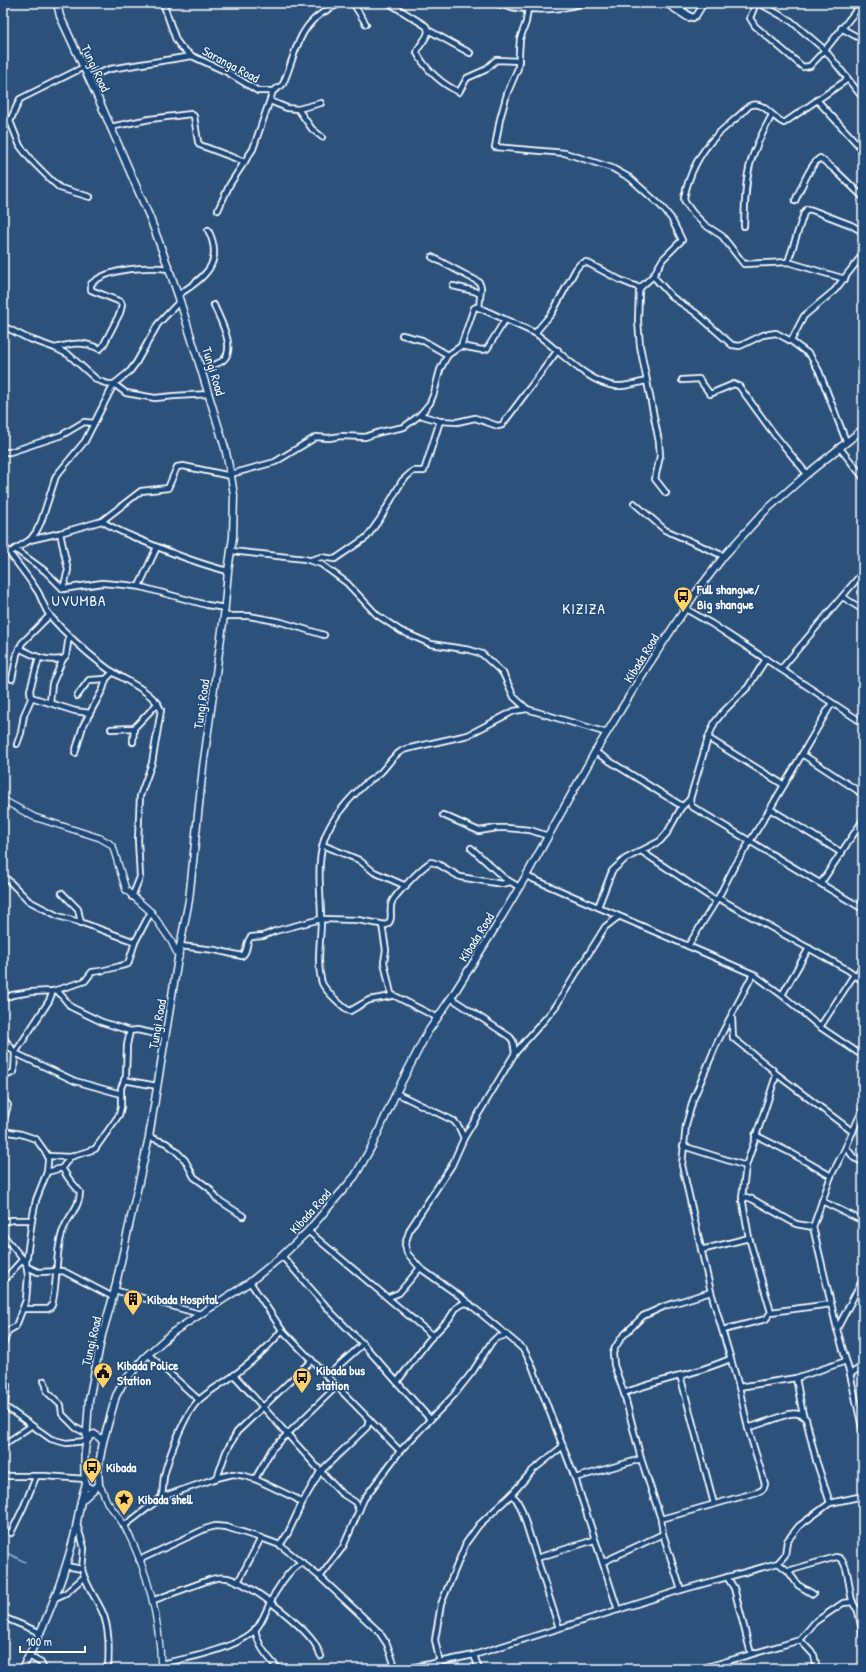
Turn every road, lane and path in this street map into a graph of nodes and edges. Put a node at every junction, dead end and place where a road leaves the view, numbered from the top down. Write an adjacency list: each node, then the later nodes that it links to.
1 (57, 3): 24 (main road, Tungi Road)
2 (163, 3): 22 (street)
3 (342, 3): 27 (street, Saranga Road)
4 (353, 3): 16 (street)
5 (389, 3): 18 (street)
6 (494, 3): 14 (street)
7 (583, 3): 14 (street)
8 (665, 3): 15 (street)
9 (673, 3): 15 (street)
10 (704, 3): 15 (street)
11 (756, 3): 20 (street)
12 (759, 3): 20 (street)
13 (862, 3): 17 (street)
14 (528, 8): 23 (street)
15 (693, 18)
16 (366, 24)
17 (841, 28): 19 (street); 20 (street)
18 (428, 30): 21 (street); 23 (street)
19 (863, 40)
20 (825, 50): 26 (street)
21 (470, 53)
22 (192, 56): 25 (street, Saranga Road); 27 (street, Saranga Road)
23 (520, 61): 51 (street)
24 (84, 67): 25 (main road, Tungi Road); 34 (street)
25 (88, 77): 36 (main road, Tungi Road)
26 (848, 79): 28 (street); 29 (street)
27 (273, 91): 30 (street)
28 (863, 98)
29 (817, 100): 33 (street); 38 (street)
30 (270, 101): 32 (street); 39 (street)
31 (321, 103): 32 (street)
32 (298, 109): 37 (street)
33 (772, 115): 44 (street); 49 (street)
34 (10, 121): 35 (street); 40 (street)
35 (3, 125)
36 (110, 127): 39 (street); 50 (main road, Tungi Road)
37 (322, 137)
38 (863, 150)
39 (245, 162): 43 (street)
40 (90, 197)
41 (863, 197): 42 (street)
42 (795, 201)
43 (218, 210)
44 (744, 226)
45 (208, 230): 56 (street)
46 (863, 232): 49 (street)
47 (863, 254): 52 (street)
48 (432, 257): 55 (street)
49 (788, 262): 52 (street)
50 (169, 269): 56 (main road, Tungi Road); 65 (street)
51 (653, 276): 54 (street); 63 (street)
52 (845, 279): 63 (street)
53 (453, 286): 55 (street)
54 (640, 288): 61 (street); 70 (street)
55 (480, 294): 58 (street)
56 (179, 298): 68 (main road, Tungi Road); 71 (street)
57 (214, 305): 68 (street)
58 (479, 308): 59 (street); 64 (street)
59 (505, 320): 61 (street); 64 (street)
60 (3, 329): 65 (street)
61 (534, 333): 66 (street)
62 (402, 335): 67 (street)
63 (791, 341): 77 (street)
64 (461, 346): 67 (street)
65 (56, 348): 71 (street)
66 (558, 350): 70 (street); 74 (street)
67 (448, 355): 73 (street)
68 (201, 368): 72 (main road, Tungi Road)
69 (682, 380): 80 (street)
70 (646, 381): 83 (street)
71 (114, 384): 72 (street); 75 (street)
72 (209, 394): 81 (main road, Tungi Road)
73 (420, 415): 74 (street); 81 (street)
74 (440, 421): 94 (street)
75 (94, 423): 79 (street); 87 (street)
76 (863, 429): 77 (main road, Kibada Road)
77 (846, 441): 78 (main road, Kibada Road)
78 (839, 447): 80 (main road, Kibada Road); 82 (street)
79 (3, 452)
80 (807, 474): 93 (main road, Kibada Road)
81 (231, 475): 85 (street); 91 (main road, Tungi Road)
82 (863, 477)
83 (666, 494)
84 (634, 503): 93 (street)
85 (102, 521): 86 (street); 89 (street)
86 (60, 533): 87 (street); 98 (street)
87 (30, 540): 90 (street)
88 (3, 545): 92 (street)
89 (157, 547): 95 (street); 97 (street)
90 (15, 549): 92 (street); 98 (street)
91 (232, 551): 94 (street); 95 (main road, Tungi Road)
92 (9, 553): 103 (street)
93 (724, 556): 101 (main road, Kibada Road)
94 (311, 560): 120 (street)
95 (228, 571): 100 (main road, Tungi Road)
96 (863, 572): 99 (street)
97 (139, 586): 98 (street); 100 (street)
98 (63, 589)
99 (843, 597): 102 (street); 111 (street)
100 (224, 608): 104 (main road, Tungi Road)
101 (686, 609): 109 (street); 125 (main road, Kibada Road)
102 (863, 610)
103 (50, 615): 106 (street); 107 (street)
104 (224, 616): 105 (street); 164 (main road, Tungi Road)
105 (324, 635)
106 (69, 636): 110 (street); 112 (street)
107 (19, 648): 108 (street); 113 (street)
108 (39, 658): 110 (street); 116 (street)
109 (766, 658): 111 (street); 126 (street)
110 (63, 659): 117 (street)
111 (781, 669): 119 (street)
112 (113, 672): 114 (street); 118 (street)
113 (12, 679)
114 (106, 679): 115 (street); 121 (street)
115 (77, 696)
116 (31, 697): 117 (street); 128 (street)
117 (50, 702): 121 (street)
118 (158, 703): 123 (street); 154 (street)
119 (832, 703): 122 (street); 131 (street)
120 (527, 709): 125 (street); 143 (street)
121 (90, 713): 130 (street)
122 (863, 723)
123 (134, 728): 124 (street); 127 (street)
124 (111, 729)
125 (607, 733): 129 (main road, Kibada Road)
126 (708, 738): 132 (street); 135 (street)
127 (133, 742)
128 (17, 744)
129 (595, 752): 137 (street); 141 (main road, Kibada Road)
130 (75, 753)
131 (802, 754): 132 (street); 134 (street)
132 (784, 785): 138 (street)
133 (863, 786): 134 (street)
134 (861, 793)
135 (690, 799): 137 (street); 142 (street)
136 (3, 800): 154 (street)
137 (682, 806): 145 (street)
138 (770, 809): 142 (street); 146 (street)
139 (443, 815): 141 (street)
140 (863, 820): 146 (street)
141 (548, 836): 148 (main road, Kibada Road)
142 (750, 841): 150 (street); 155 (street)
143 (323, 845): 151 (street); 160 (street)
144 (471, 848): 149 (street)
145 (641, 851): 155 (street); 156 (street)
146 (842, 853): 150 (street)
147 (3, 875): 161 (street)
148 (526, 876): 152 (main road, Kibada Road); 156 (street)
149 (510, 882): 151 (street); 152 (street)
150 (821, 884): 157 (street)
151 (406, 886): 162 (street)
152 (520, 887): 175 (main road, Kibada Road)
153 (62, 893): 161 (street)
154 (132, 897): 158 (street)
155 (717, 899): 165 (street); 166 (street)
156 (598, 907): 159 (street)
157 (863, 909)
158 (151, 912): 163 (street); 167 (street)
159 (618, 917): 165 (street); 186 (street)
160 (321, 919): 162 (street); 164 (street); 174 (street)
161 (81, 923): 163 (street)
162 (382, 925): 174 (street)
163 (135, 942): 172 (street)
164 (180, 946): 167 (main road, Tungi Road)
165 (688, 946): 169 (street)
166 (809, 948): 170 (street); 173 (street)
167 (179, 957): 182 (main road, Tungi Road)
168 (863, 963): 171 (street)
169 (753, 974): 173 (street); 177 (street)
170 (854, 975): 171 (street); 179 (street)
171 (861, 979)
172 (55, 990): 176 (street); 180 (street); 185 (street)
173 (782, 994): 179 (street)
174 (392, 996): 178 (street)
175 (451, 998): 178 (main road, Kibada Road); 186 (street)
176 (3, 999)
177 (732, 1016): 188 (street); 203 (street)
178 (438, 1018): 192 (main road, Kibada Road)
179 (820, 1027): 187 (street)
180 (130, 1031): 182 (street); 190 (street)
181 (3, 1036): 183 (street)
182 (166, 1036): 191 (main road, Tungi Road)
183 (11, 1047): 184 (street); 185 (street)
184 (3, 1050)
185 (15, 1053): 189 (street); 193 (street)
186 (515, 1053): 202 (street)
187 (863, 1056)
188 (775, 1073): 199 (street); 200 (street)
189 (3, 1077)
190 (124, 1080): 191 (street); 193 (street)
191 (157, 1086): 201 (main road, Tungi Road)
192 (396, 1093): 202 (street); 219 (main road, Kibada Road)
193 (121, 1094): 206 (street)
194 (3, 1099): 197 (street)
195 (863, 1108): 196 (street)
196 (861, 1120): 199 (street)
197 (3, 1123)
198 (3, 1131): 205 (street)
199 (853, 1132): 204 (street)
200 (755, 1135): 208 (street); 211 (street)
201 (149, 1137): 214 (street); 231 (main road, Tungi Road)
202 (464, 1138): 225 (street)
203 (683, 1146): 208 (street); 222 (street)
204 (846, 1147): 207 (street); 211 (street)
205 (48, 1156): 206 (street); 210 (street)
206 (70, 1156): 209 (street)
207 (863, 1162)
208 (746, 1166): 213 (street)
209 (62, 1168): 210 (street); 226 (street)
210 (47, 1172): 215 (street)
211 (832, 1176): 212 (street)
212 (822, 1200): 216 (street); 218 (street)
213 (742, 1201): 218 (street); 221 (street)
214 (243, 1216)
215 (32, 1220): 217 (street); 224 (street)
216 (863, 1221)
217 (3, 1222)
218 (813, 1228): 234 (street)
219 (308, 1231): 223 (main road, Kibada Road); 232 (street)
220 (3, 1236): 224 (street)
221 (749, 1238): 222 (street); 236 (street)
222 (701, 1250): 230 (street)
223 (282, 1256): 229 (main road, Kibada Road); 244 (street)
224 (26, 1263): 226 (street); 228 (street); 235 (street)
225 (420, 1268): 232 (street); 233 (street)
226 (58, 1270): 231 (street); 235 (street)
227 (863, 1279): 238 (street)
228 (3, 1281)
229 (250, 1282): 237 (main road, Kibada Road); 239 (street)
230 (711, 1292): 240 (street); 260 (street)
231 (114, 1293): 237 (street); 271 (main road, Tungi Road)
232 (389, 1298): 242 (street)
233 (470, 1304): 241 (street); 242 (street)
234 (831, 1304): 236 (street); 238 (street)
235 (24, 1309): 243 (street)
236 (771, 1312): 240 (street)
237 (200, 1314): 245 (main road, Kibada Road)
238 (838, 1329): 248 (street)
239 (282, 1330): 247 (street); 252 (street)
240 (723, 1330): 246 (street)
241 (507, 1335): 266 (street); 278 (street)
242 (433, 1336): 257 (street)
243 (3, 1344)
244 (363, 1344): 254 (street); 257 (street)
245 (148, 1354): 261 (street); 269 (main road, Kibada Road)
246 (730, 1359): 253 (street); 259 (street)
247 (312, 1360): 254 (street); 263 (street)
248 (846, 1361): 251 (street); 255 (street)
249 (863, 1366): 251 (street)
250 (3, 1372): 262 (street)
251 (850, 1374): 267 (street)
252 (234, 1375): 261 (street); 263 (street)
253 (680, 1375): 260 (street); 297 (street)
254 (327, 1376): 258 (street)
255 (796, 1378): 259 (street); 264 (street)
256 (44, 1381): 271 (street)
257 (397, 1382): 266 (street)
258 (337, 1386): 265 (street); 274 (street)
259 (739, 1387): 270 (street)
260 (624, 1393): 280 (street)
261 (199, 1400): 291 (street)
262 (4, 1405): 268 (street)
263 (263, 1408): 274 (street); 284 (street)
264 (803, 1415): 270 (street); 296 (street)
265 (369, 1419): 279 (street); 281 (street)
266 (430, 1419): 279 (street)
267 (861, 1422): 272 (street)
268 (31, 1426): 275 (street); 277 (street)
269 (107, 1426): 273 (main road); 276 (main road, Kibada Road)
270 (748, 1428): 297 (street)
271 (87, 1431): 273 (main road); 275 (main road, Tungi Road)
272 (863, 1432)
273 (94, 1434): 275 (main road); 276 (main road)
274 (286, 1435): 281 (street); 286 (street)
275 (86, 1442): 287 (main road, Tungi Road)
276 (103, 1442): 288 (main road, Kibada Road)
277 (3, 1445)
278 (563, 1446): 285 (street); 289 (street)
279 (400, 1451): 292 (street)
280 (641, 1459): 285 (street); 299 (street)
281 (320, 1472): 294 (street); 295 (street)
282 (3, 1476): 283 (street)
283 (36, 1477): 287 (street); 302 (street)
284 (217, 1478): 286 (street); 291 (street)
285 (575, 1478): 305 (street)
286 (255, 1479): 295 (street)
287 (85, 1482): 288 (main road); 293 (main road, Tungi Road)
288 (96, 1487): 293 (main road); 301 (street)
289 (511, 1495): 308 (street); 339 (street)
290 (863, 1496): 296 (street)
291 (162, 1497): 301 (street)
292 (364, 1499): 294 (street); 298 (street)
293 (81, 1501): 300 (main road, Tungi Road)
294 (355, 1502): 298 (street)
295 (302, 1503): 306 (street)
296 (830, 1503): 312 (street)
297 (714, 1504): 299 (street)
298 (359, 1510): 318 (street)
299 (660, 1519): 303 (street)
300 (77, 1524): 313 (main road, Tungi Road); 315 (street)
301 (124, 1526): 309 (street)
302 (11, 1533)
303 (663, 1534): 311 (street); 321 (street)
304 (261, 1538): 306 (street); 309 (street); 320 (street)
305 (594, 1540): 308 (street); 311 (street)
306 (280, 1545): 307 (street)
307 (295, 1557): 310 (street); 314 (street)
308 (537, 1558): 330 (street)
309 (140, 1560): 324 (street)
310 (302, 1562): 314 (street); 318 (street)
311 (603, 1562): 327 (street)
312 (778, 1563): 316 (street); 319 (street)
313 (66, 1566): 315 (street); 323 (main road, Tungi Road)
314 (293, 1566): 325 (street)
315 (82, 1569): 317 (street)
316 (788, 1571): 322 (street); 326 (street)
317 (84, 1577): 323 (street); 344 (street)
318 (320, 1577): 345 (street)
319 (727, 1577): 321 (street); 335 (street)
320 (238, 1582): 324 (street); 325 (street)
321 (681, 1590): 327 (street)
322 (813, 1594)
323 (55, 1598): 332 (main road, Tungi Road)
324 (154, 1600): 340 (street)
325 (270, 1602): 331 (street); 338 (street)
326 (853, 1602): 328 (street); 334 (street)
327 (618, 1610): 330 (street)
328 (861, 1611): 333 (street)
329 (3, 1617): 332 (street)
330 (559, 1628): 336 (street)
331 (255, 1629): 340 (street); 341 (street)
332 (41, 1633): 337 (main road, Tungi Road)
333 (863, 1636)
334 (800, 1640): 335 (street); 349 (street)
335 (751, 1654): 348 (street)
336 (474, 1655): 339 (street); 347 (street)
337 (29, 1656): 342 (main road, Tungi Road); 343 (street)
338 (321, 1656)
339 (440, 1663): 346 (street)
340 (161, 1666)
341 (276, 1666)
342 (22, 1669)
343 (44, 1669)
344 (108, 1669)
345 (396, 1669)
346 (404, 1669)
347 (478, 1669)
348 (700, 1669)
349 (817, 1669)

